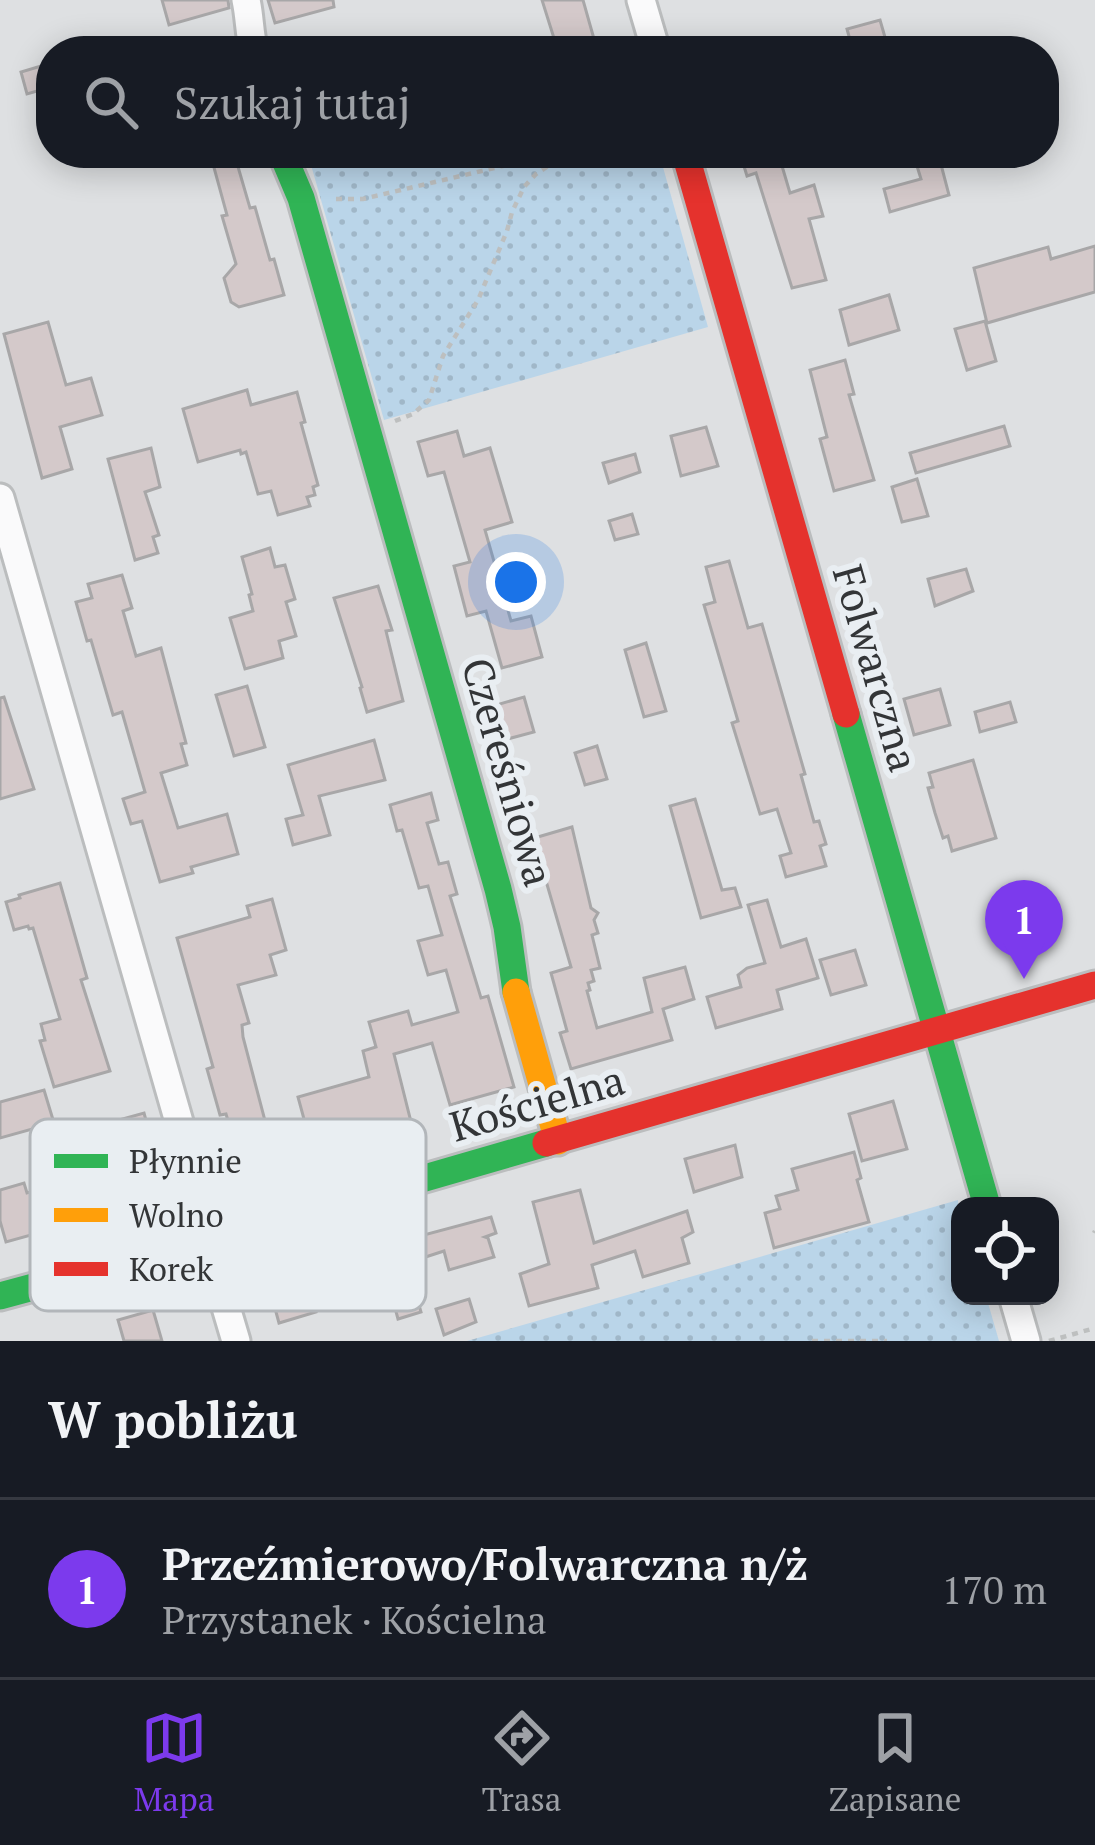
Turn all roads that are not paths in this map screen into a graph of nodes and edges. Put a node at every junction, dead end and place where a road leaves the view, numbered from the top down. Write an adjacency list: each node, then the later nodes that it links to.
1 (245, 0): 3 (street)
2 (641, 0): 4 (street)
3 (250, 36)
4 (652, 36)
5 (288, 168): 11 (street, Czereśniowa)
6 (689, 168): 9 (street, Folwarczna)
7 (0, 498): 10 (street)
8 (1095, 986): 9 (street, Kościelna)
9 (937, 1031): 11 (street, Kościelna); 13 (street, Folwarczna)
10 (178, 1119)
11 (558, 1141): 12 (street, Kościelna)
12 (426, 1178)
13 (984, 1197)
14 (30, 1288): 15 (street, Kościelna)
15 (0, 1296)
16 (1016, 1305): 19 (street)
17 (227, 1311): 18 (street)
18 (236, 1341)
19 (1026, 1341)

